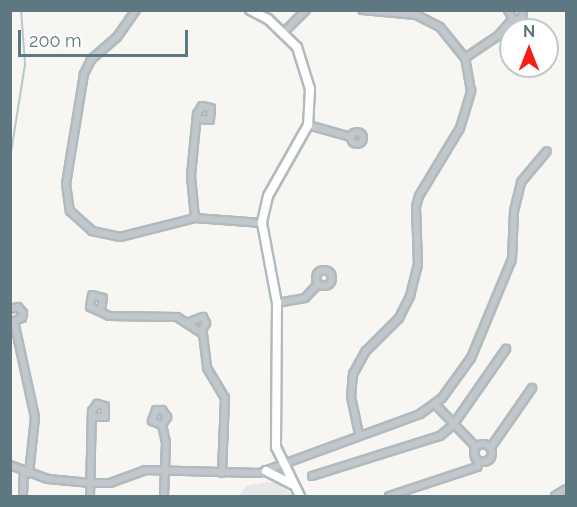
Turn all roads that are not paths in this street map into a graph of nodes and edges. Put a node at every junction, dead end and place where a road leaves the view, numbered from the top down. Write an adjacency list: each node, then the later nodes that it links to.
1 (136, 10): 12 (street)
2 (250, 10): 5 (street)
3 (306, 10): 5 (street)
4 (362, 10): 7 (street)
5 (284, 32): 9 (street)
6 (499, 35): 7 (street)
7 (465, 58): 27 (street)
8 (199, 119): 12 (street)
9 (308, 125): 10 (street); 13 (street)
10 (351, 137)
11 (547, 151): 23 (street)
12 (195, 218): 13 (street)
13 (262, 224): 15 (street)
14 (318, 284): 15 (street)
15 (277, 303): 32 (street)
16 (10, 309): 18 (street)
17 (101, 310): 19 (street)
18 (12, 320): 35 (street)
19 (189, 322): 20 (street); 20 (street)
20 (201, 332): 36 (street)
21 (506, 349): 26 (street)
22 (531, 388): 29 (street)
23 (435, 404): 26 (street); 27 (street)
24 (94, 417): 38 (street)
25 (162, 424): 33 (street)
26 (453, 425): 28 (street); 37 (street)
27 (360, 434): 32 (street)
28 (476, 447): 29 (street); 30 (street)
29 (491, 447): 30 (street)
30 (479, 461): 45 (street)
31 (10, 465): 35 (street)
32 (284, 465): 34 (street); 39 (street)
33 (165, 470): 36 (street); 38 (street); 43 (street)
34 (266, 471): 36 (street); 39 (street)
35 (26, 473): 38 (street); 41 (street)
36 (222, 473)
37 (312, 476)
38 (91, 483): 42 (street)
39 (293, 484): 44 (street)
40 (567, 489): 46 (street)
41 (23, 496)
42 (90, 496)
43 (164, 496)
44 (300, 496)
45 (389, 496)
46 (555, 496)

